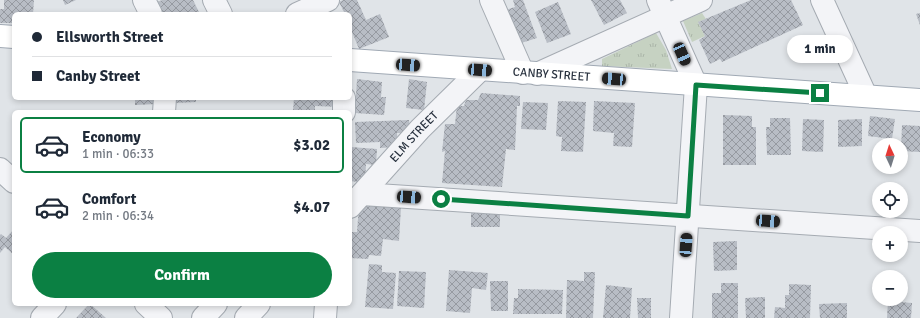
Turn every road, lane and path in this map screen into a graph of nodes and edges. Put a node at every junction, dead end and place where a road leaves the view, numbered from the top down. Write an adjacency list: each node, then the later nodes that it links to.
1 (144, 0): 8 (street)
2 (214, 0): 9 (street)
3 (491, 0): 15 (street)
4 (701, 0): 7 (street)
5 (822, 0): 17 (street)
6 (322, 5): 10 (street)
7 (661, 8): 15 (street); 16 (street)
8 (150, 12)
9 (220, 12)
10 (303, 12)
11 (0, 36): 12 (main road)
12 (12, 37)
13 (352, 60): 14 (main road, CANBY STREET)
14 (480, 70): 15 (main road, CANBY STREET); 21 (street, ELM STREET)
15 (530, 73): 16 (main road, CANBY STREET)
16 (696, 85): 17 (main road, CANBY STREET); 22 (street)
17 (866, 96): 19 (main road, CANBY STREET)
18 (165, 100): 20 (street)
19 (920, 100)
20 (164, 110)
21 (354, 200): 22 (street)
22 (688, 216): 23 (street); 34 (street)
23 (920, 231)
24 (53, 306): 29 (street)
25 (148, 306): 30 (street)
26 (214, 306): 31 (street)
27 (257, 306): 32 (street)
28 (326, 306): 33 (street)
29 (42, 318)
30 (161, 318)
31 (203, 318)
32 (246, 318)
33 (325, 318)
34 (682, 318)

